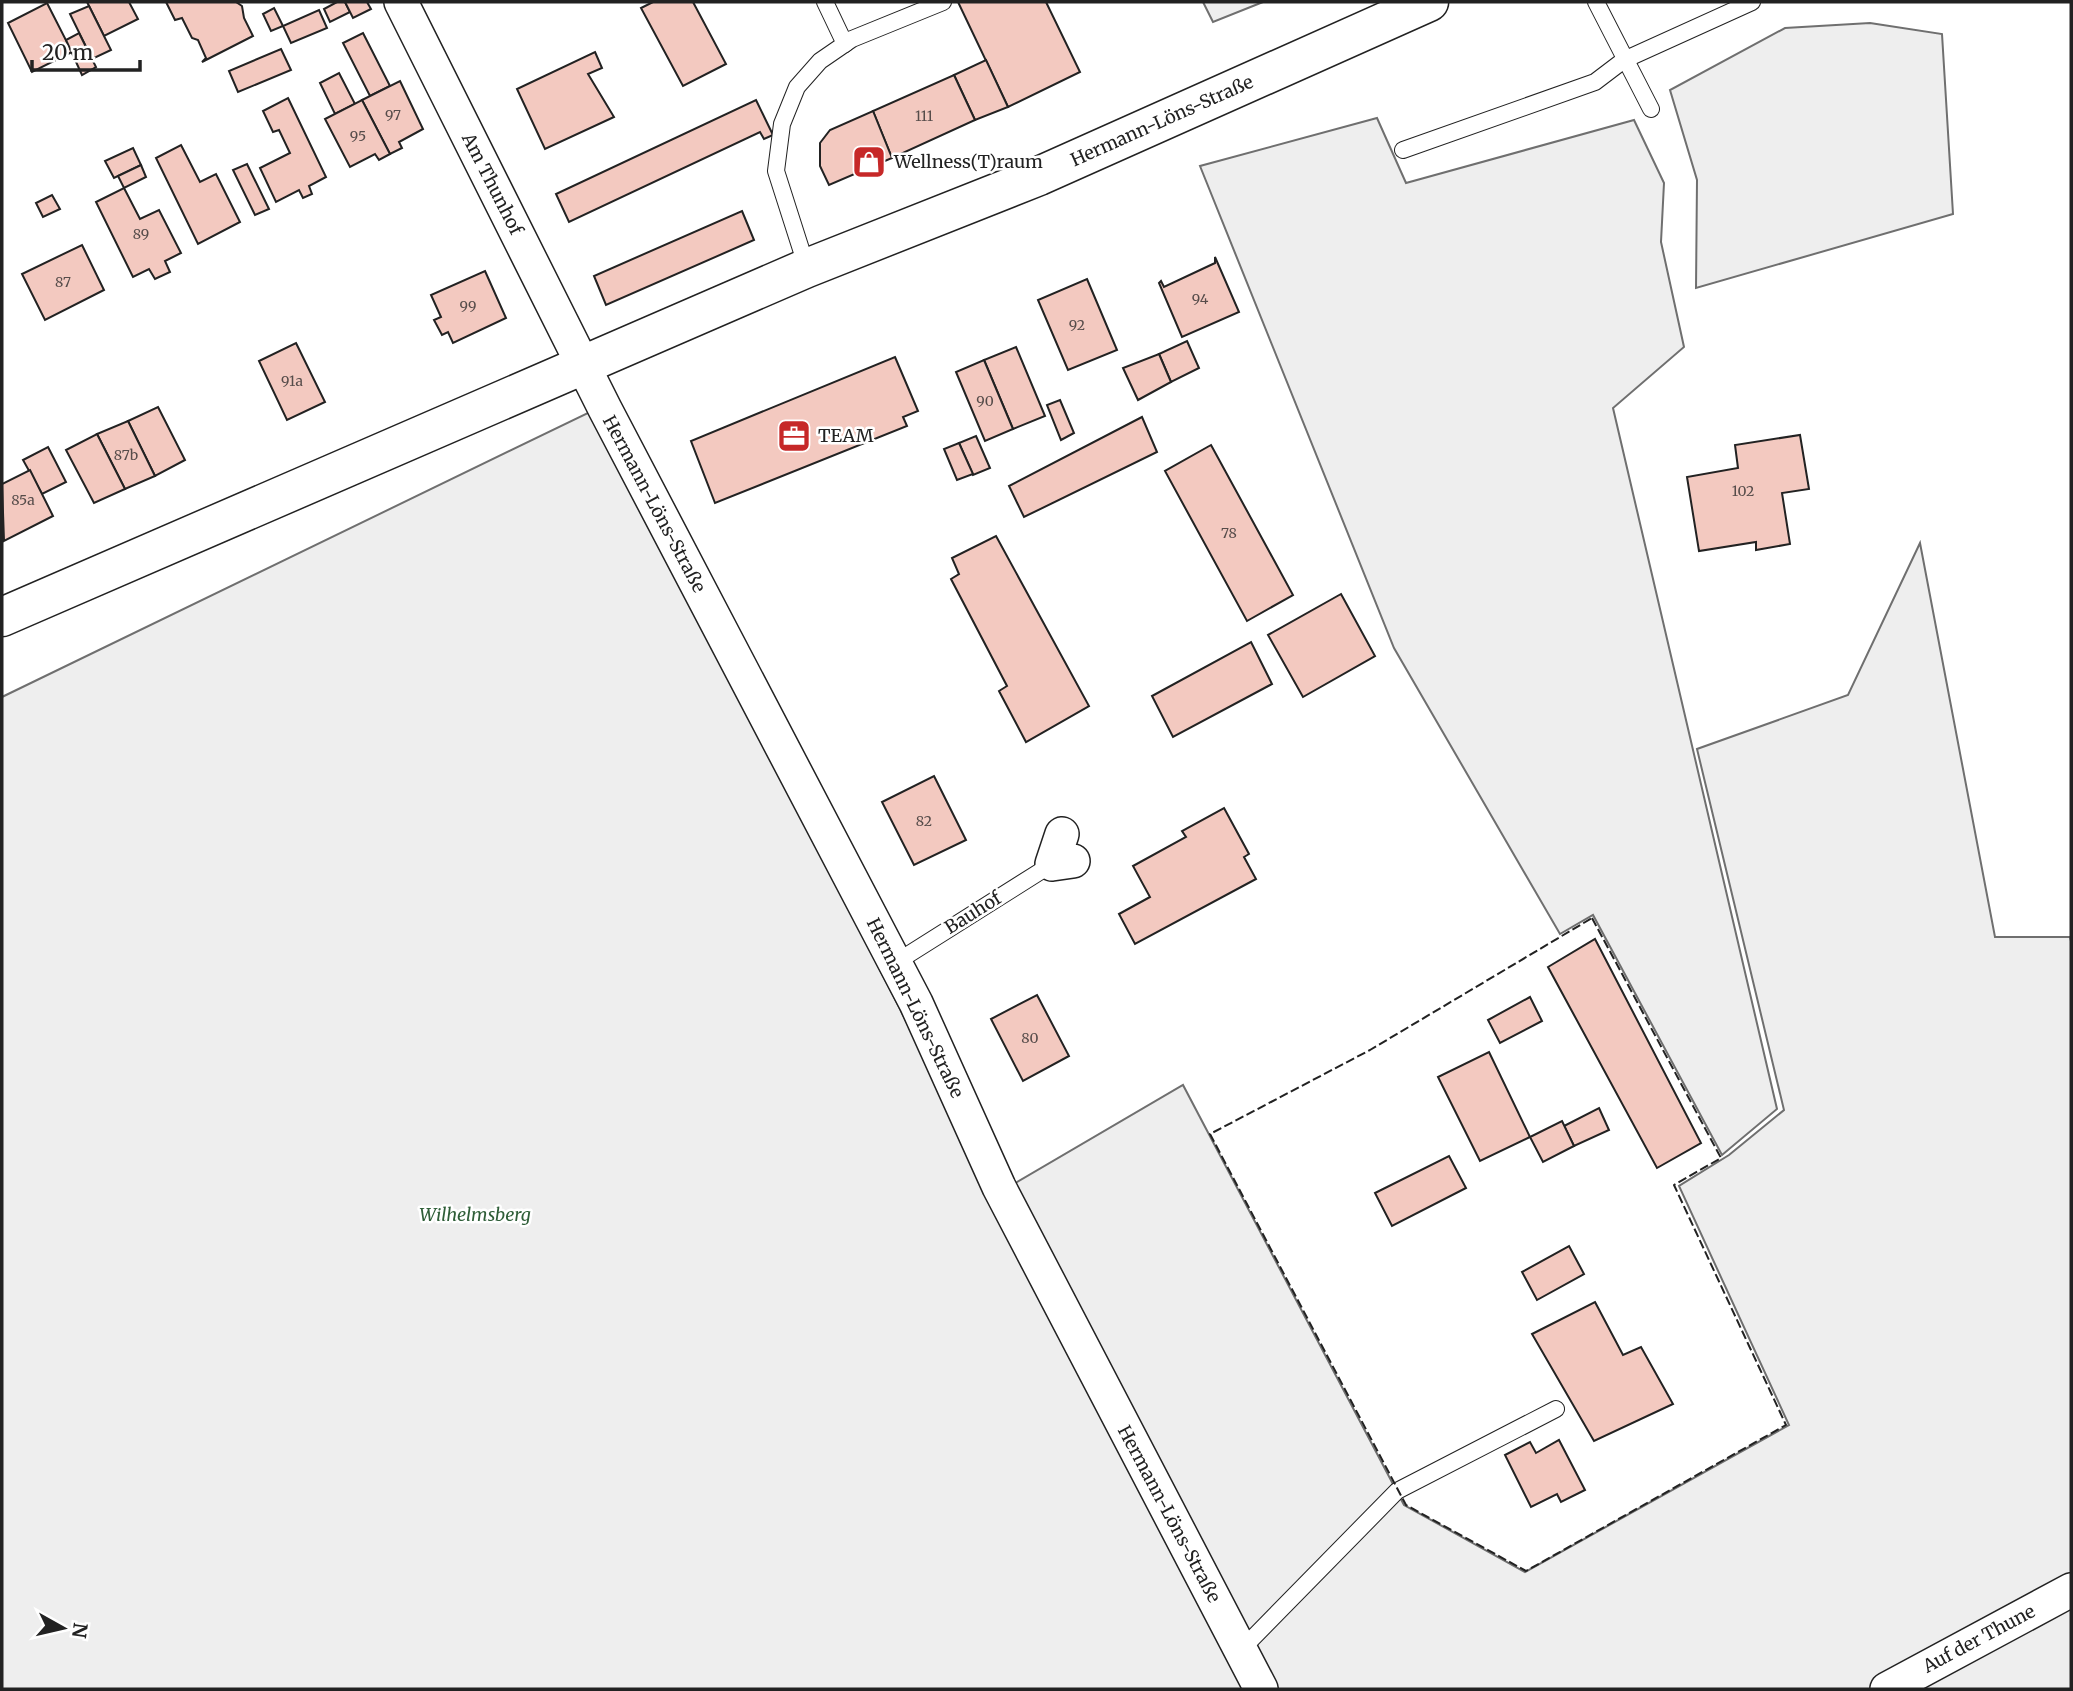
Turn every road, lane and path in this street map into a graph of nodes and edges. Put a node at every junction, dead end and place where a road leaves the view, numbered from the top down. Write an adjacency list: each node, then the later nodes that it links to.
1 (401, 2): 12 (street, Am Thunhof)
2 (825, 2): 7 (lane)
3 (943, 2): 7 (lane)
4 (1429, 2): 11 (street, Hermann-Löns-Straße)
5 (1596, 2): 8 (lane)
6 (1752, 2): 8 (lane)
7 (845, 44): 11 (lane)
8 (1624, 60): 9 (lane); 10 (lane)
9 (1651, 109)
10 (1404, 150)
11 (807, 268): 12 (street, Hermann-Löns-Straße)
12 (584, 367): 13 (street, Hermann-Löns-Straße); 15 (street, Hermann-Löns-Straße)
13 (2, 617)
14 (1062, 853): 15 (lane, Bauhof)
15 (895, 963): 18 (street, Hermann-Löns-Straße)
16 (1556, 1409): 18 (lane)
17 (2071, 1590): 20 (street, Auf der Thune)
18 (1240, 1651): 19 (street, Hermann-Löns-Straße)
19 (1261, 1689)
20 (1887, 1689)

